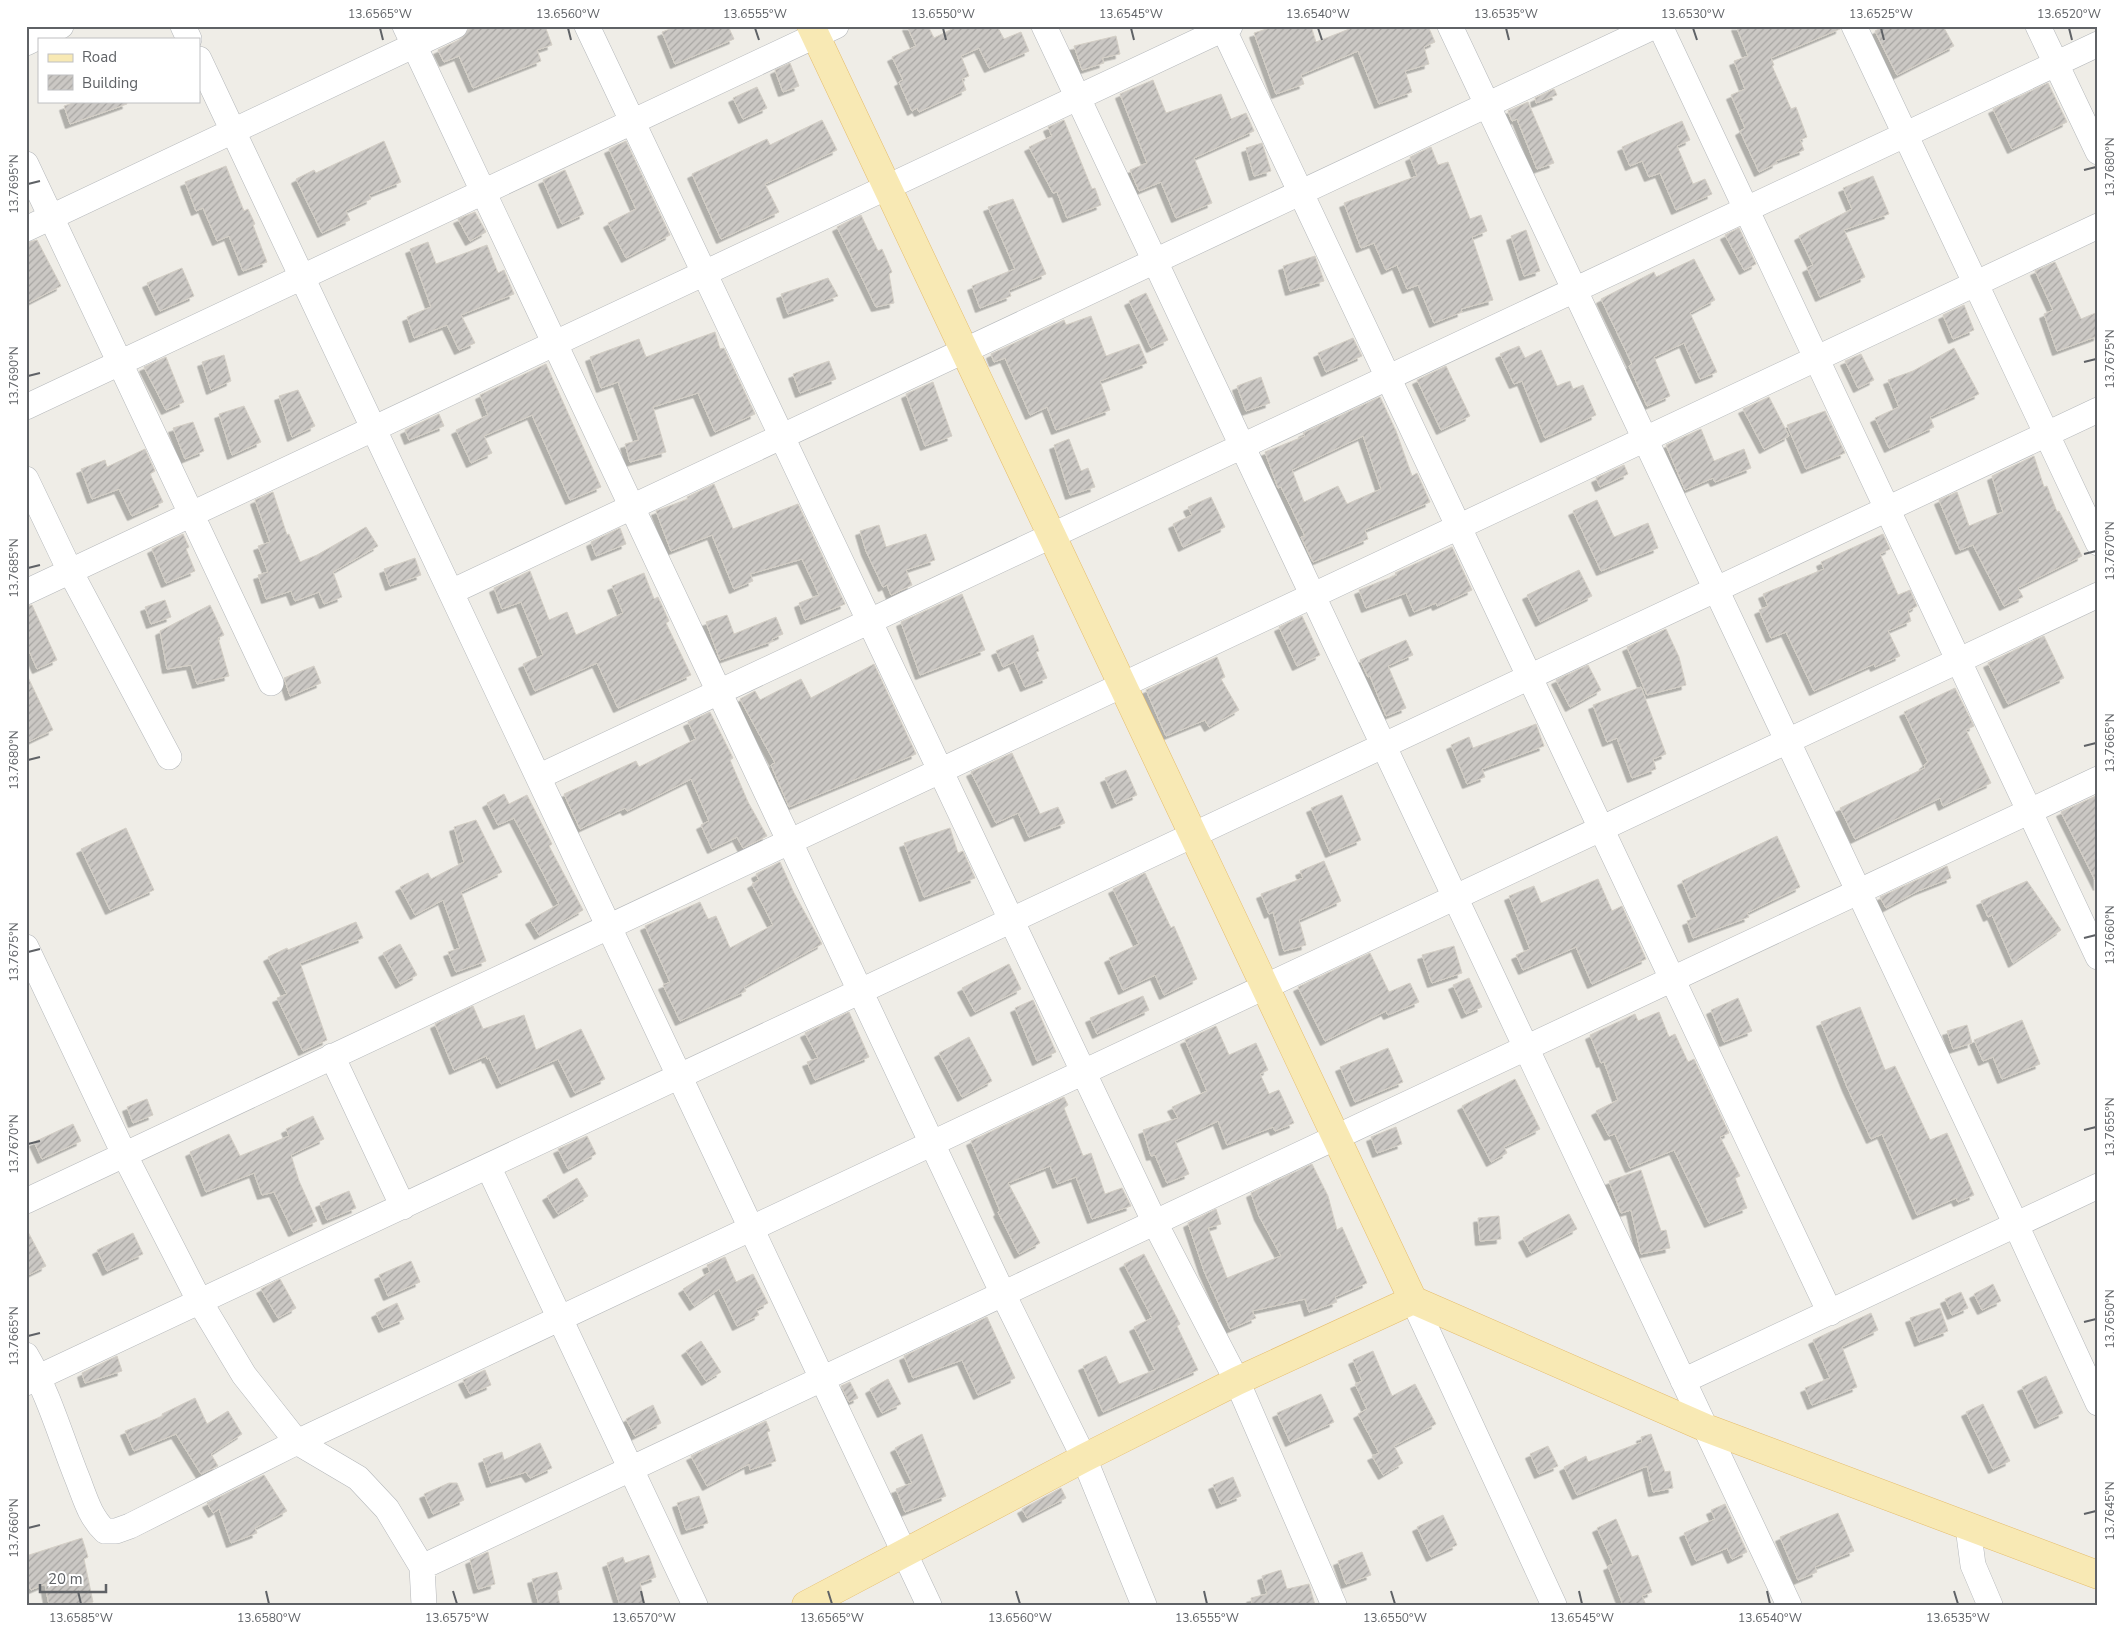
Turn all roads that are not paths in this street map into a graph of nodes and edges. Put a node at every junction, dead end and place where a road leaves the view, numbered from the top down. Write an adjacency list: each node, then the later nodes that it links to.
1 (61, 26): 15 (street)
2 (183, 26): 14 (street)
3 (456, 26): 13 (street)
4 (587, 26): 21 (street)
5 (1044, 26): 19 (street)
6 (1450, 26): 20 (street)
7 (1655, 26): 20 (street)
8 (1660, 26): 29 (street)
9 (1854, 26): 23 (street)
10 (2038, 26): 18 (street)
11 (1225, 27): 19 (street); 28 (street)
12 (821, 29): 21 (street); 26 (main road)
13 (410, 36): 22 (street); 27 (street)
14 (189, 38)
15 (26, 43)
16 (2098, 44): 18 (street)
17 (200, 61): 22 (street)
18 (2056, 64): 23 (street); 24 (street)
19 (1078, 98): 26 (street); 33 (street)
20 (1487, 105): 28 (street); 37 (street)
21 (632, 122): 27 (street); 34 (street)
22 (233, 132): 30 (street); 35 (street)
23 (1905, 135): 29 (street); 36 (street)
24 (2098, 152)
25 (26, 164): 30 (street)
26 (887, 187): 34 (street); 39 (main road)
27 (483, 192): 35 (street); 38 (street)
28 (1300, 193): 33 (street); 42 (street)
29 (1746, 209): 37 (street); 40 (street)
30 (52, 217): 32 (street); 41 (street)
31 (2098, 226): 36 (street)
32 (26, 230)
33 (1155, 261): 39 (street); 49 (street)
34 (704, 273): 38 (street); 47 (street)
35 (302, 277): 41 (street); 45 (street)
36 (1976, 284): 40 (street); 46 (street)
37 (1574, 290): 42 (street); 48 (street)
38 (555, 344): 45 (street); 51 (street)
39 (964, 351): 47 (street); 55 (main road)
40 (1816, 359): 48 (street); 52 (street)
41 (120, 363): 43 (street); 53 (street)
42 (1387, 378): 49 (street); 54 (street)
43 (26, 406)
44 (2098, 410): 46 (street)
45 (373, 428): 53 (street); 60 (street)
46 (2046, 434): 52 (street); 56 (street)
47 (782, 436): 51 (street); 63 (street)
48 (1645, 439): 54 (street); 58 (street)
49 (1242, 446): 55 (street); 61 (street)
50 (26, 479): 57 (street)
51 (632, 507): 60 (street); 68 (street)
52 (1887, 509): 58 (street); 64 (street)
53 (192, 514): 57 (street); 66 (street)
54 (1458, 527): 61 (street); 65 (street)
55 (1052, 536): 63 (street); 67 (main road)
56 (2098, 543)
57 (70, 571): 59 (street); 71 (street)
58 (1716, 590): 65 (street); 69 (street)
59 (26, 592)
60 (451, 592): 73 (street)
61 (1312, 595): 67 (street); 70 (street)
62 (2098, 596): 64 (street)
63 (869, 621): 68 (street); 72 (street)
64 (1958, 661): 69 (street); 75 (street)
65 (1529, 678): 70 (street); 76 (street)
66 (272, 683)
67 (1122, 685): 72 (street); 77 (main road)
68 (719, 692): 73 (street); 78 (street)
69 (1787, 741): 76 (street); 79 (street)
70 (1384, 746): 77 (street); 80 (street)
71 (168, 757)
72 (940, 770): 78 (street); 81 (street)
73 (538, 777): 82 (street)
74 (2098, 779): 75 (street)
75 (2029, 811): 79 (street); 84 (street)
76 (1600, 829): 80 (street); 85 (street)
77 (1193, 835): 81 (street); 86 (main road)
78 (790, 841): 82 (street); 87 (street)
79 (1859, 892): 85 (street); 100 (street)
80 (1455, 898): 86 (street); 88 (street)
81 (1011, 921): 87 (street); 90 (street)
82 (608, 926): 89 (street); 91 (street)
83 (26, 947): 94 (street)
84 (2098, 957)
85 (1672, 980): 88 (street); 105 (street)
86 (1265, 987): 90 (street); 92 (main road)
87 (861, 991): 91 (street); 93 (street)
88 (1526, 1048): 92 (street); 110 (street)
89 (332, 1056): 94 (street); 98 (street)
90 (1083, 1072): 93 (street); 99 (street)
91 (679, 1077): 95 (street); 101 (street)
92 (1336, 1137): 99 (street); 103 (main road)
93 (932, 1143): 101 (street); 102 (street)
94 (124, 1154): 97 (street); 104 (street)
95 (488, 1166): 98 (street); 106 (street)
96 (2098, 1186): 100 (street)
97 (26, 1201)
98 (403, 1207): 104 (street)
99 (1155, 1223): 102 (street); 111 (street)
100 (2016, 1224): 105 (street); 112 (street)
101 (751, 1228): 106 (street); 108 (street)
102 (1004, 1294): 108 (street); 115 (street)
103 (1412, 1300): 111 (main road); 113 (main road); 127 (street)
104 (200, 1302): 109 (street); 114 (street)
105 (1830, 1313): 110 (street)
106 (560, 1318): 114 (street); 116 (street)
107 (26, 1355): 109 (street)
108 (822, 1379): 116 (street); 118 (street)
109 (33, 1380): 114 (street)
110 (1683, 1380): 113 (street)
111 (1237, 1381): 115 (main road); 126 (street)
112 (2098, 1403)
113 (1706, 1428): 117 (main road); 128 (street)
114 (296, 1442): 119 (street)
115 (1084, 1458): 118 (main road); 125 (street)
116 (631, 1468): 119 (street); 122 (street)
117 (1968, 1527): 120 (main road); 129 (street)
118 (903, 1554): 123 (main road); 124 (street)
119 (422, 1567): 121 (street)
120 (2098, 1575)
121 (424, 1605)
122 (695, 1605)
123 (806, 1605)
124 (929, 1605)
125 (1144, 1605)
126 (1334, 1605)
127 (1554, 1605)
128 (1789, 1605)
129 (1990, 1605)

